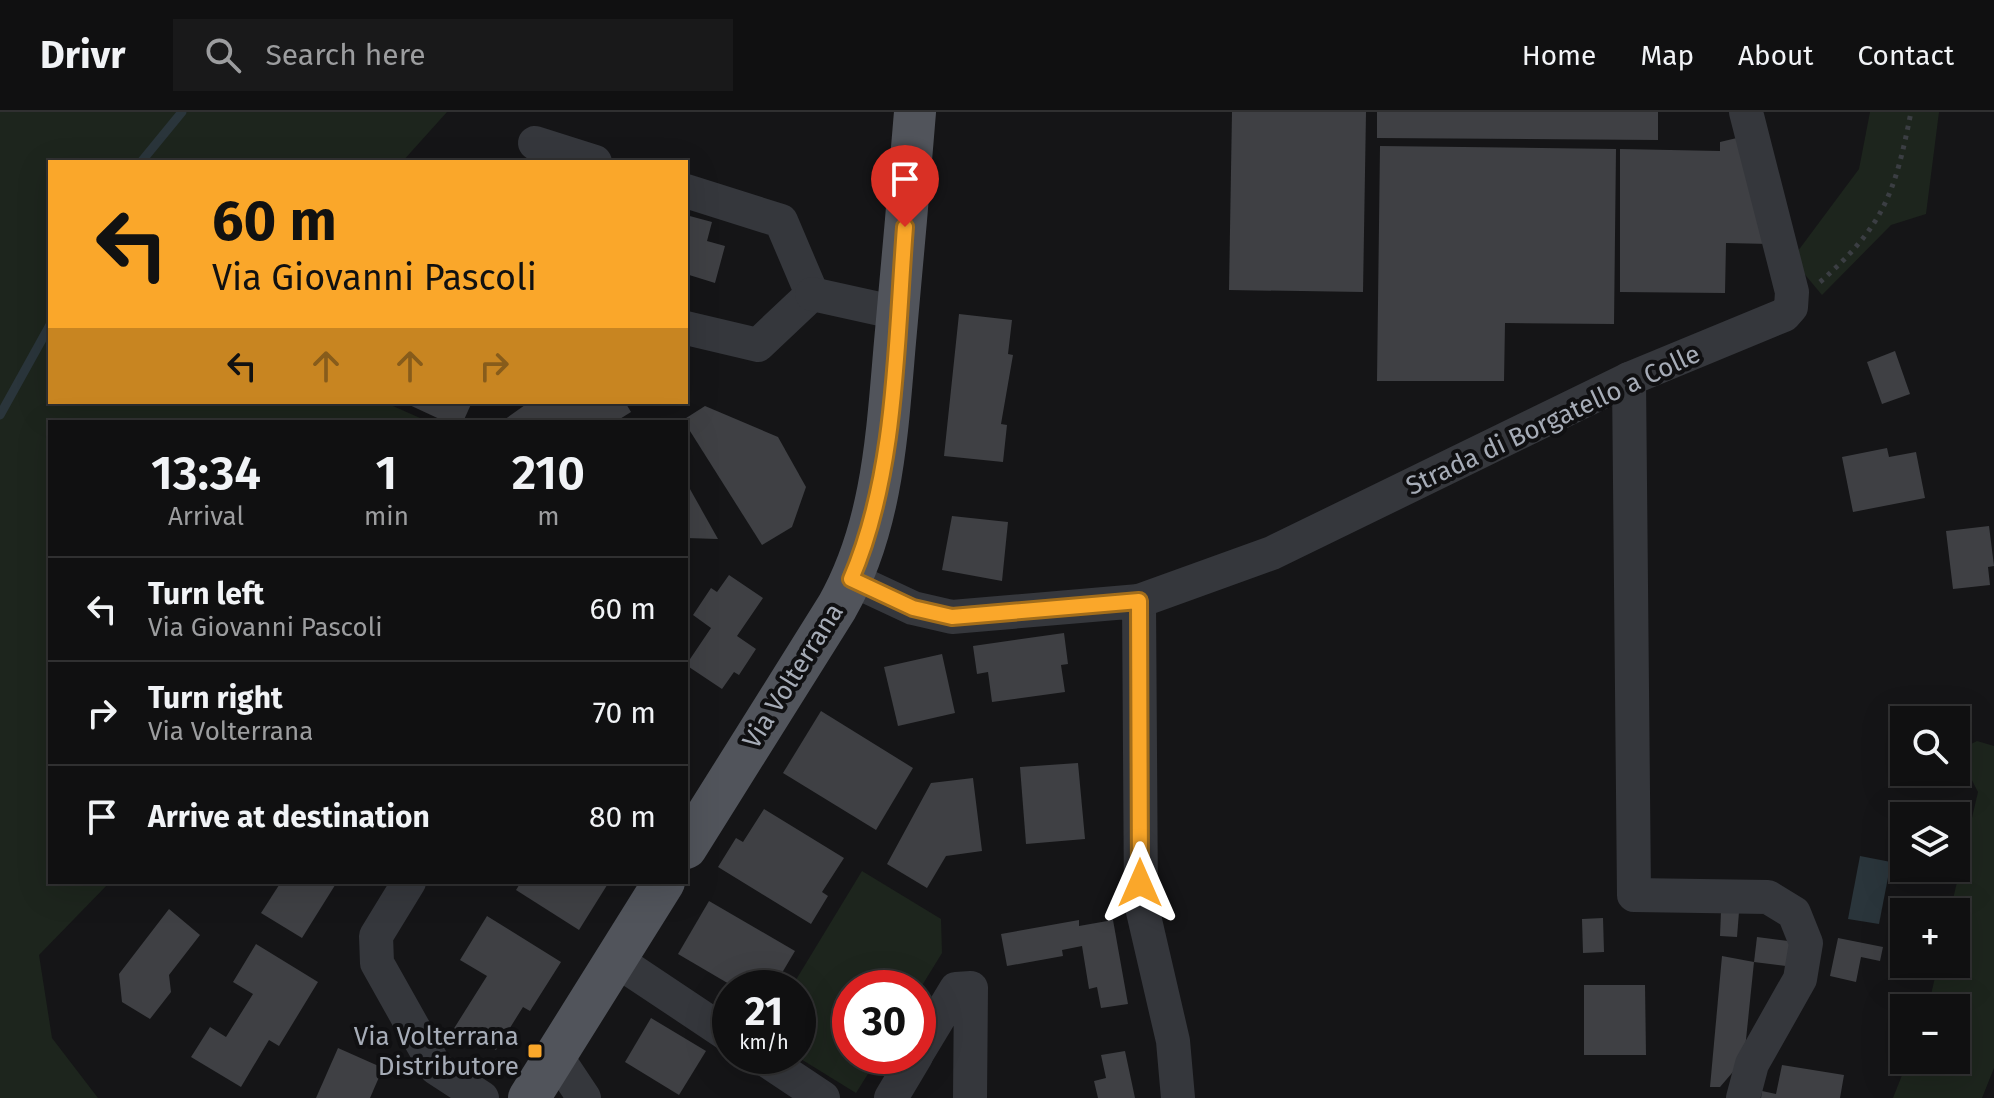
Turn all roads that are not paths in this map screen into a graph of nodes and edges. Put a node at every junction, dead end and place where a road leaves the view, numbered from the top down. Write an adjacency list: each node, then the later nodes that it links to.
1 (915, 112): 7 (main road, Via Volterrana)
2 (1746, 112): 9 (street, Strada di Borgatello a Colle)
3 (535, 143): 4 (street)
4 (589, 160)
5 (688, 192): 6 (street)
6 (812, 294): 7 (street); 8 (street)
7 (898, 313): 10 (main road, Via Volterrana)
8 (688, 328)
9 (1629, 379): 11 (street, Strada di Borgatello a Colle); 28 (street)
10 (851, 579): 11 (street, Strada di Borgatello a Colle); 12 (main road, Via Volterrana)
11 (1139, 601): 27 (street)
12 (688, 845)
13 (408, 884): 21 (street)
14 (663, 884): 15 (main road)
15 (616, 960): 17 (street); 18 (main road)
16 (936, 1022): 26 (street)
17 (712, 1024)
18 (556, 1056): 22 (main road); 23 (street)
19 (787, 1074): 24 (street)
20 (905, 1074): 25 (street)
21 (482, 1098)
22 (529, 1098)
23 (584, 1098)
24 (823, 1098)
25 (891, 1098)
26 (970, 1098)
27 (1178, 1098)
28 (1743, 1098)

